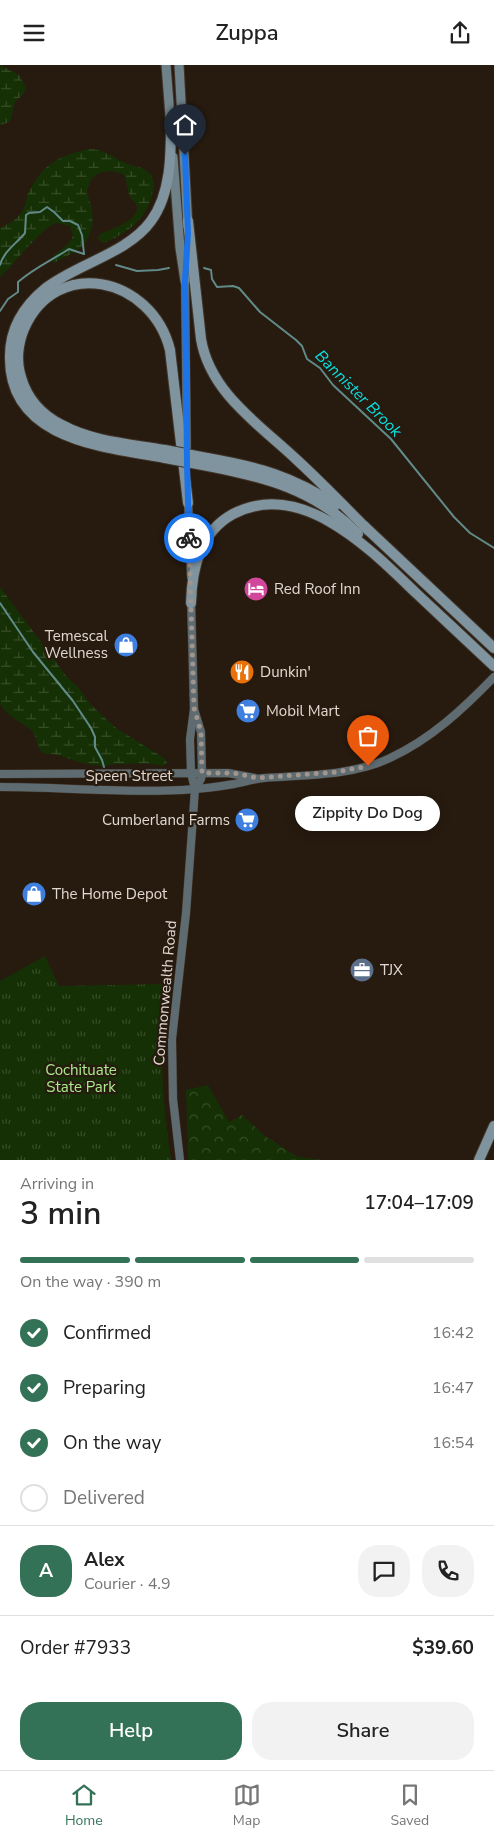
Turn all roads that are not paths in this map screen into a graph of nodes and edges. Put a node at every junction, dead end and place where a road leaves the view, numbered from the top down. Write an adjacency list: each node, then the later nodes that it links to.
1 (166, 65): 3 (main road)
2 (179, 65): 4 (main road)
3 (171, 122): 5 (main road); 6 (highway)
4 (188, 221): 5 (main road); 9 (highway)
5 (185, 281): 8 (main road)
6 (165, 454): 7 (highway, bridge); 8 (highway)
7 (207, 462): 9 (highway); 10 (highway)
8 (188, 503): 11 (main road)
9 (369, 531): 12 (highway)
10 (387, 566): 11 (highway); 13 (highway)
11 (192, 603): 15 (main road)
12 (494, 648)
13 (491, 664)
14 (494, 677): 19 (main road, Speen Street)
15 (194, 709): 16 (main road); 17 (main road)
16 (191, 773): 17 (main road, Speen Street); 18 (main road, Speen Street); 21 (main road)
17 (202, 773): 19 (main road, Speen Street); 21 (main road)
18 (0, 774)
19 (257, 778): 21 (main road, Speen Street)
20 (0, 787): 21 (main road, Speen Street)
21 (195, 789): 24 (main road, Commonwealth Road)
22 (494, 1127): 25 (highway)
23 (494, 1133): 25 (highway)
24 (180, 1160)
25 (479, 1160)

